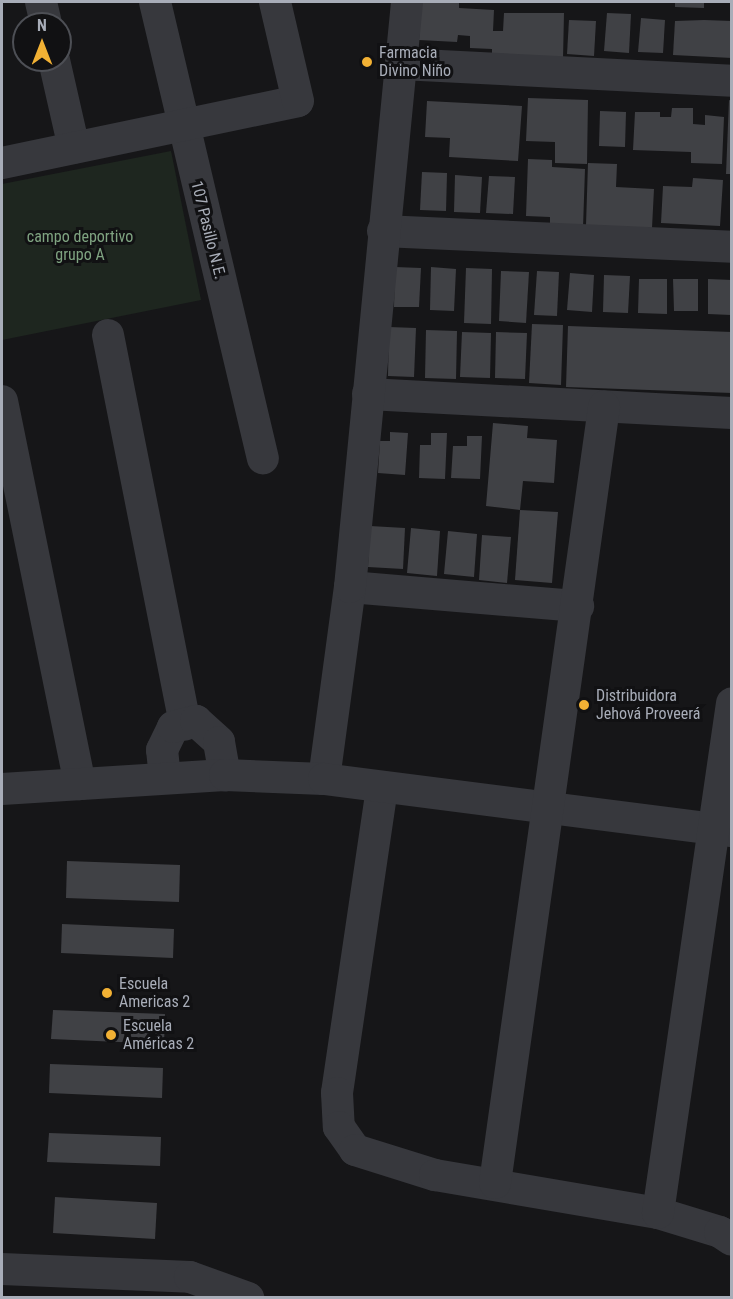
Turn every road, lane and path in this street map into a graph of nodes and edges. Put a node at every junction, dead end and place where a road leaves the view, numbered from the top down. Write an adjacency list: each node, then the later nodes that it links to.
1 (155, 2): 7 (street, 107 Pasillo N.E.)
2 (275, 2): 7 (street)
3 (407, 2): 4 (street)
4 (400, 64): 6 (street); 10 (street)
5 (57, 72): 8 (street)
6 (732, 81)
7 (183, 125): 8 (street); 17 (street, 107 Pasillo N.E.)
8 (74, 148): 9 (street)
9 (2, 163)
10 (383, 231): 11 (street); 13 (street)
11 (732, 247)
12 (108, 335): 21 (street)
13 (368, 394): 15 (street); 18 (street)
14 (2, 401): 25 (street)
15 (604, 407): 16 (street); 19 (street)
16 (732, 413)
17 (263, 458)
18 (350, 586): 19 (street); 24 (street)
19 (578, 606): 28 (street)
20 (732, 703): 29 (street)
21 (185, 724): 22 (street); 23 (street)
22 (225, 775): 23 (street); 24 (street)
23 (165, 778): 25 (street)
24 (324, 779): 26 (street)
25 (80, 784): 27 (street)
26 (382, 788): 28 (street); 30 (street)
27 (2, 789)
28 (546, 806): 29 (street); 30 (street)
29 (723, 830): 31 (street)
30 (495, 1183): 31 (street)
31 (658, 1213): 32 (street)
32 (732, 1240)
33 (2, 1269): 34 (street)
34 (102, 1285): 35 (street)
35 (190, 1287): 36 (street)
36 (244, 1297)

